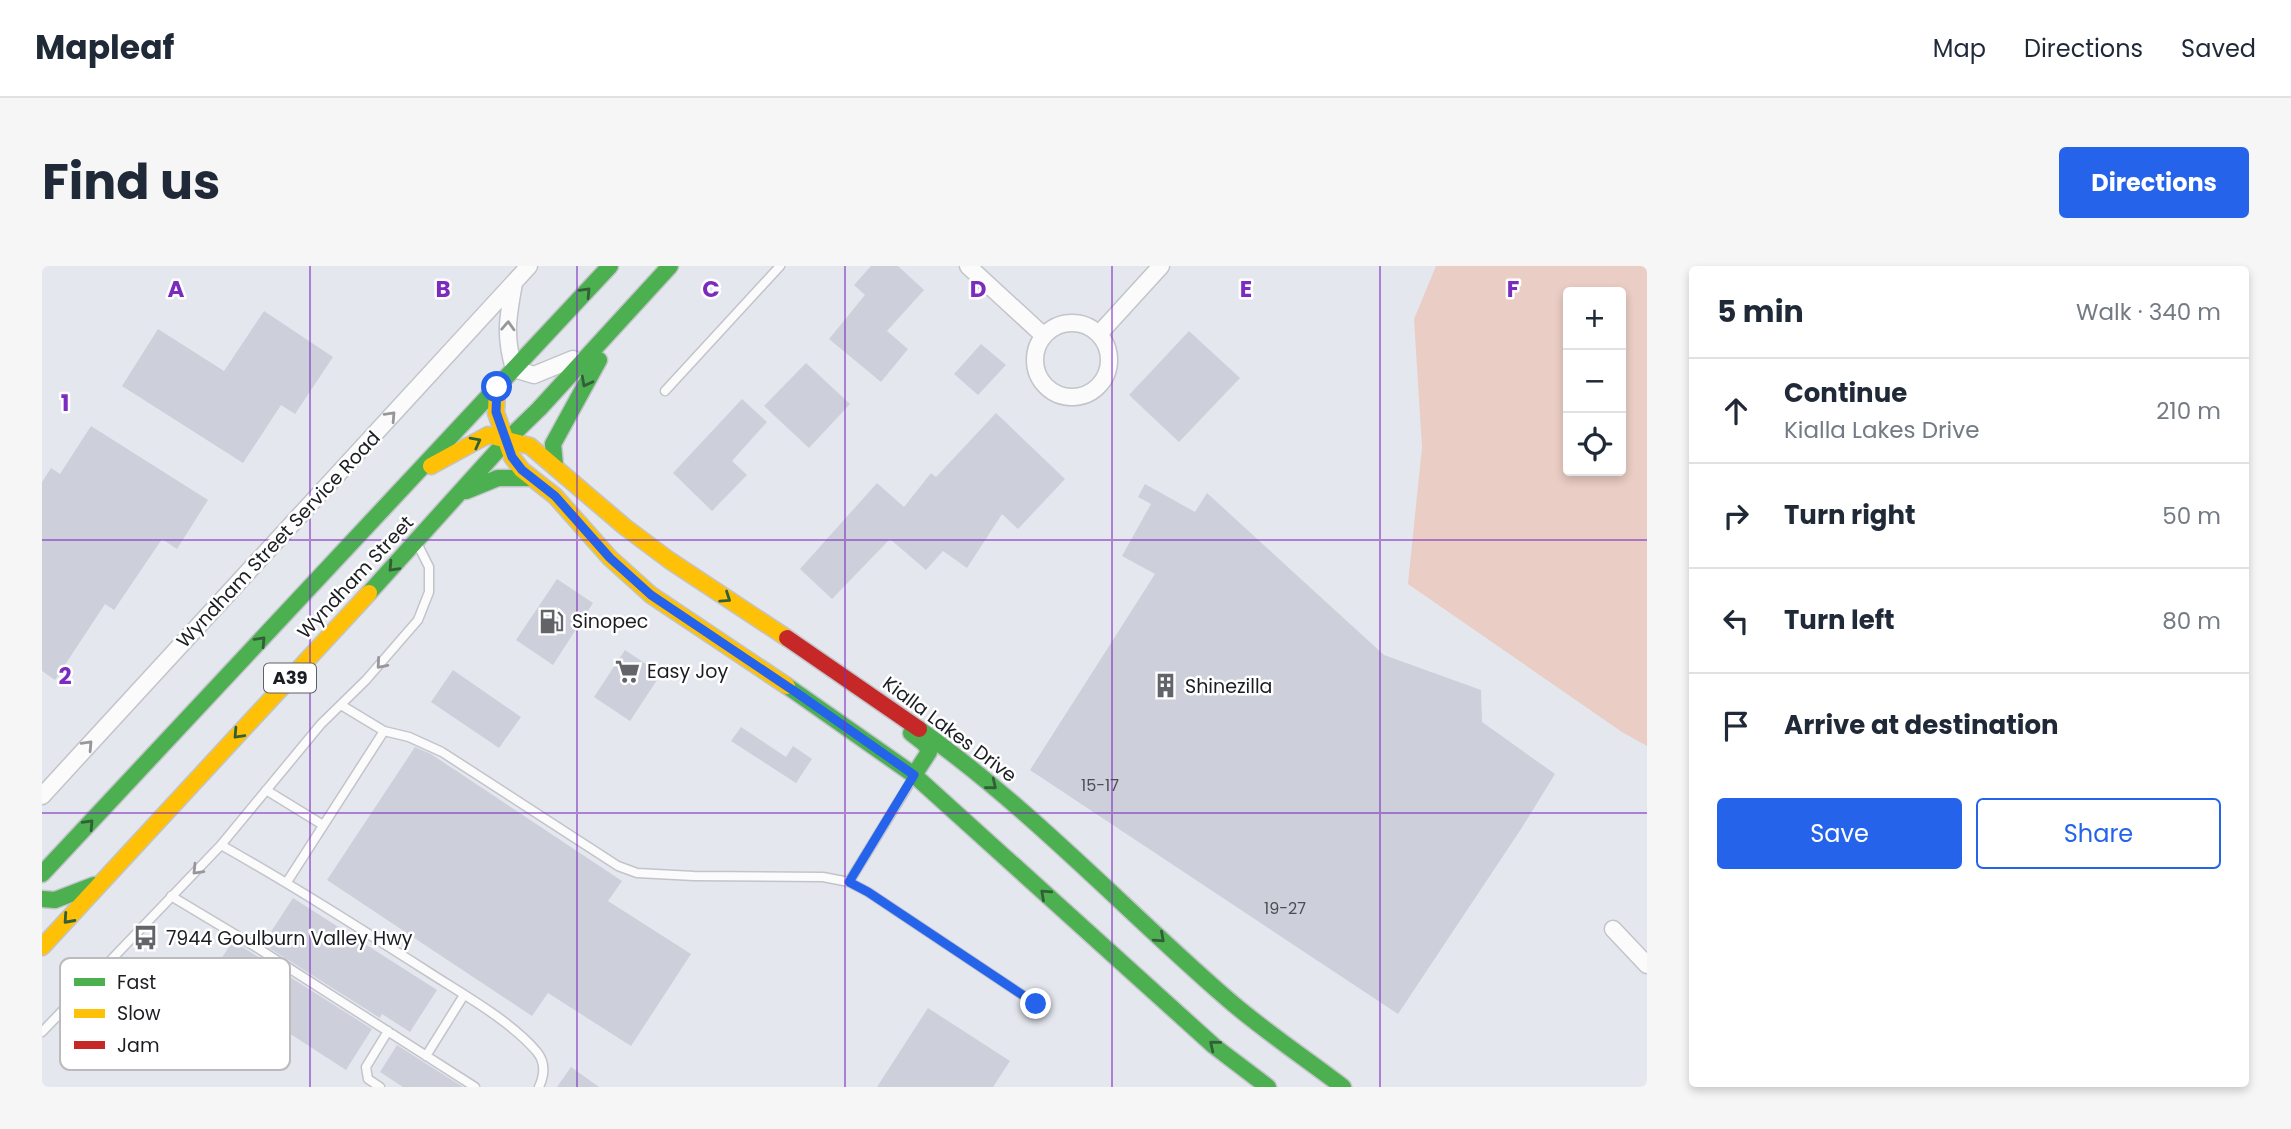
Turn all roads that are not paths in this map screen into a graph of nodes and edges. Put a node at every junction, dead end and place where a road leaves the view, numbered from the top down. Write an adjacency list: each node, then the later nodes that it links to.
1 (529, 266): 7 (street, Wyndham Street Service Road)
2 (610, 266): 12 (main road, Wyndham Street / A39, one-way to 2)
3 (670, 266): 8 (main road, Wyndham Street / A39)
4 (780, 266): 14 (lane)
5 (968, 266): 10 (street)
6 (1161, 266): 9 (street)
7 (514, 283): 12 (street, one-way to 7); 28 (street, Wyndham Street Service Road, one-way to 7)
8 (618, 322): 11 (main road, Wyndham Street / A39); 16 (main road, one-way to 16)
9 (1099, 334): 10 (street); 10 (street)
10 (1044, 336)
11 (593, 349): 12 (street); 15 (main road, Wyndham Street / A39)
12 (514, 369): 13 (main road, Wyndham Street / A39)
13 (497, 387): 15 (main road, Kialla Lakes Drive); 17 (main road, Wyndham Street / A39)
14 (665, 391)
15 (507, 440): 16 (main road, Kialla Lakes Drive); 17 (main road, Kialla Lakes Drive, one-way to 15); 18 (main road, Kialla Lakes Drive); 19 (main road, Wyndham Street / A39)
16 (555, 466): 22 (main road, Kialla Lakes Drive)
17 (415, 474): 21 (main road, Wyndham Street / A39)
18 (532, 478): 19 (main road); 22 (main road, Kialla Lakes Drive)
19 (457, 496): 20 (main road, Wyndham Street / A39)
20 (417, 541): 21 (main road); 24 (lane, one-way to 24); 32 (main road, Wyndham Street / A39, one-way to 32)
21 (353, 542): 31 (main road, Wyndham Street / A39, one-way to 21)
22 (649, 568): 23 (main road, Kialla Lakes Drive, one-way to 23); 26 (main road, Kialla Lakes Drive)
23 (863, 690): 26 (main road); 53 (main road, Kialla Lakes Drive, one-way to 53)
24 (341, 705): 25 (lane); 27 (lane)
25 (384, 731): 29 (lane); 34 (lane)
26 (914, 775): 34 (lane); 52 (main road, Kialla Lakes Drive, one-way to 26)
27 (266, 790): 29 (lane); 30 (lane)
28 (42, 796)
29 (323, 825): 33 (lane)
30 (221, 845): 33 (lane); 35 (lane, one-way to 35)
31 (42, 874)
32 (101, 882): 36 (main road); 38 (main road, Wyndham Street / A39, one-way to 38)
33 (287, 882): 43 (lane)
34 (849, 882): 44 (lane)
35 (171, 896): 39 (lane); 40 (lane)
36 (42, 899)
37 (1612, 929): 41 (street)
38 (42, 947)
39 (112, 958)
40 (273, 958)
41 (1647, 965)
42 (290, 969): 46 (lane)
43 (464, 995): 48 (lane); 51 (lane)
44 (1036, 1004)
45 (60, 1013): 47 (lane)
46 (388, 1031): 48 (lane); 49 (lane)
47 (42, 1032)
48 (426, 1056): 50 (lane)
49 (380, 1087)
50 (475, 1087)
51 (539, 1087)
52 (1268, 1087)
53 (1343, 1087)

